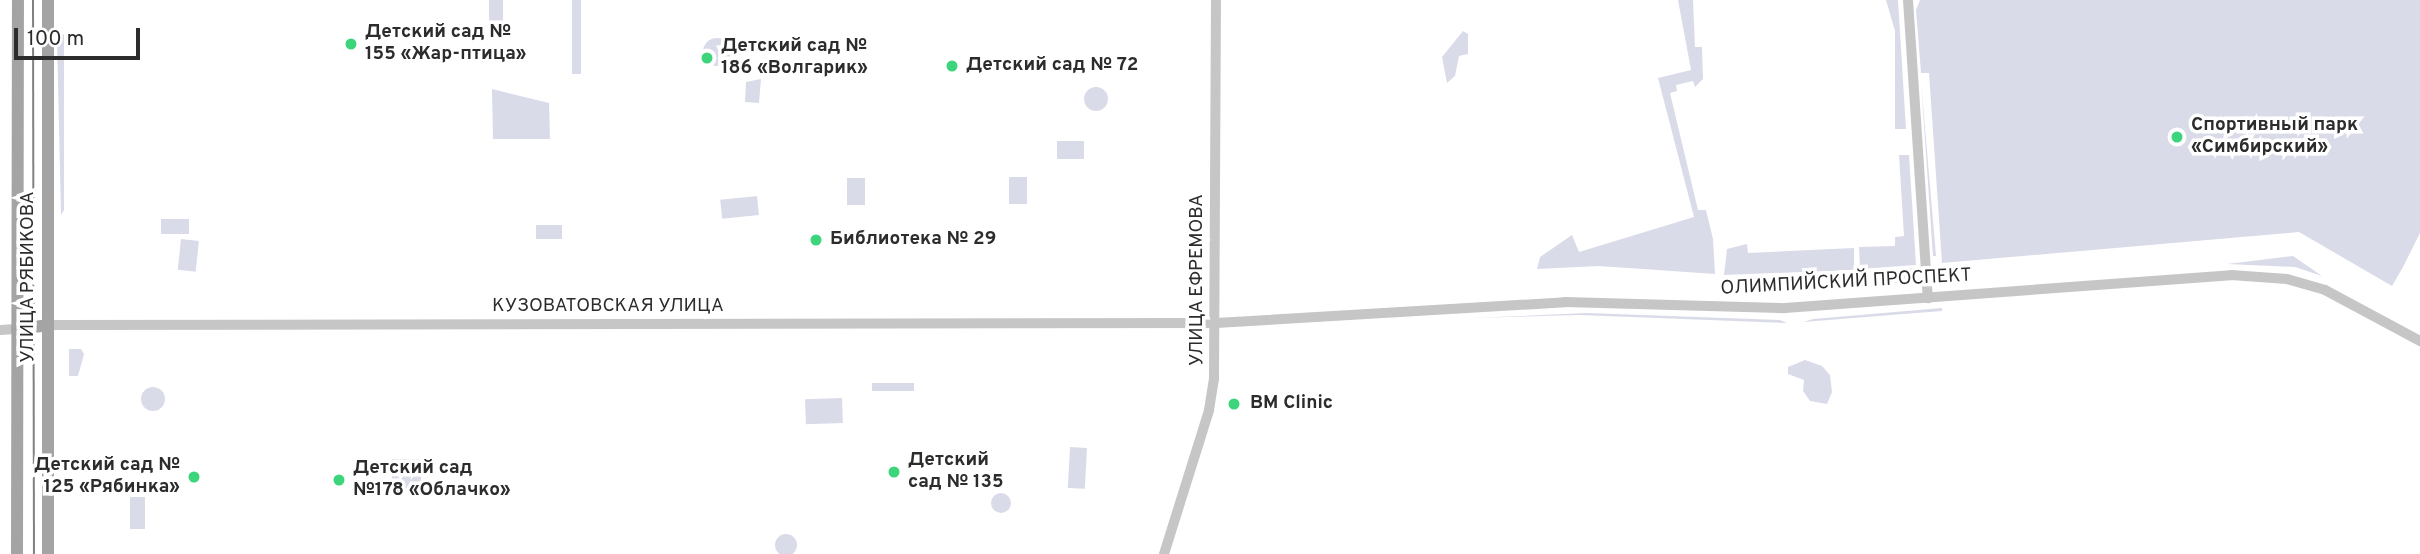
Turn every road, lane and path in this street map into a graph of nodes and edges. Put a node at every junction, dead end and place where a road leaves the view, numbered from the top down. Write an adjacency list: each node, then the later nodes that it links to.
1 (18, 0): 8 (main road, УЛИЦА РЯБИКОВА)
2 (48, 0): 7 (main road, УЛИЦА РЯБИКОВА)
3 (1216, 0): 6 (street, УЛИЦА ЕФРЕМОВА)
4 (1909, 1): 5 (street)
5 (1928, 298): 6 (street, ОЛИМПИЙСКИЙ ПРОСПЕКТ); 10 (street, ОЛИМПИЙСКИЙ ПРОСПЕКТ)
6 (1216, 323): 7 (street, КУЗОВАТОВСКАЯ УЛИЦА); 13 (street, УЛИЦА ЕФРЕМОВА)
7 (48, 325): 8 (main road, КУЗОВАТОВСКАЯ УЛИЦА); 12 (main road, УЛИЦА РЯБИКОВА)
8 (17, 329): 9 (street, КУЗОВАТОВСКАЯ УЛИЦА); 11 (main road, УЛИЦА РЯБИКОВА)
9 (0, 330)
10 (2420, 341)
11 (17, 554)
12 (48, 554)
13 (1164, 554)

